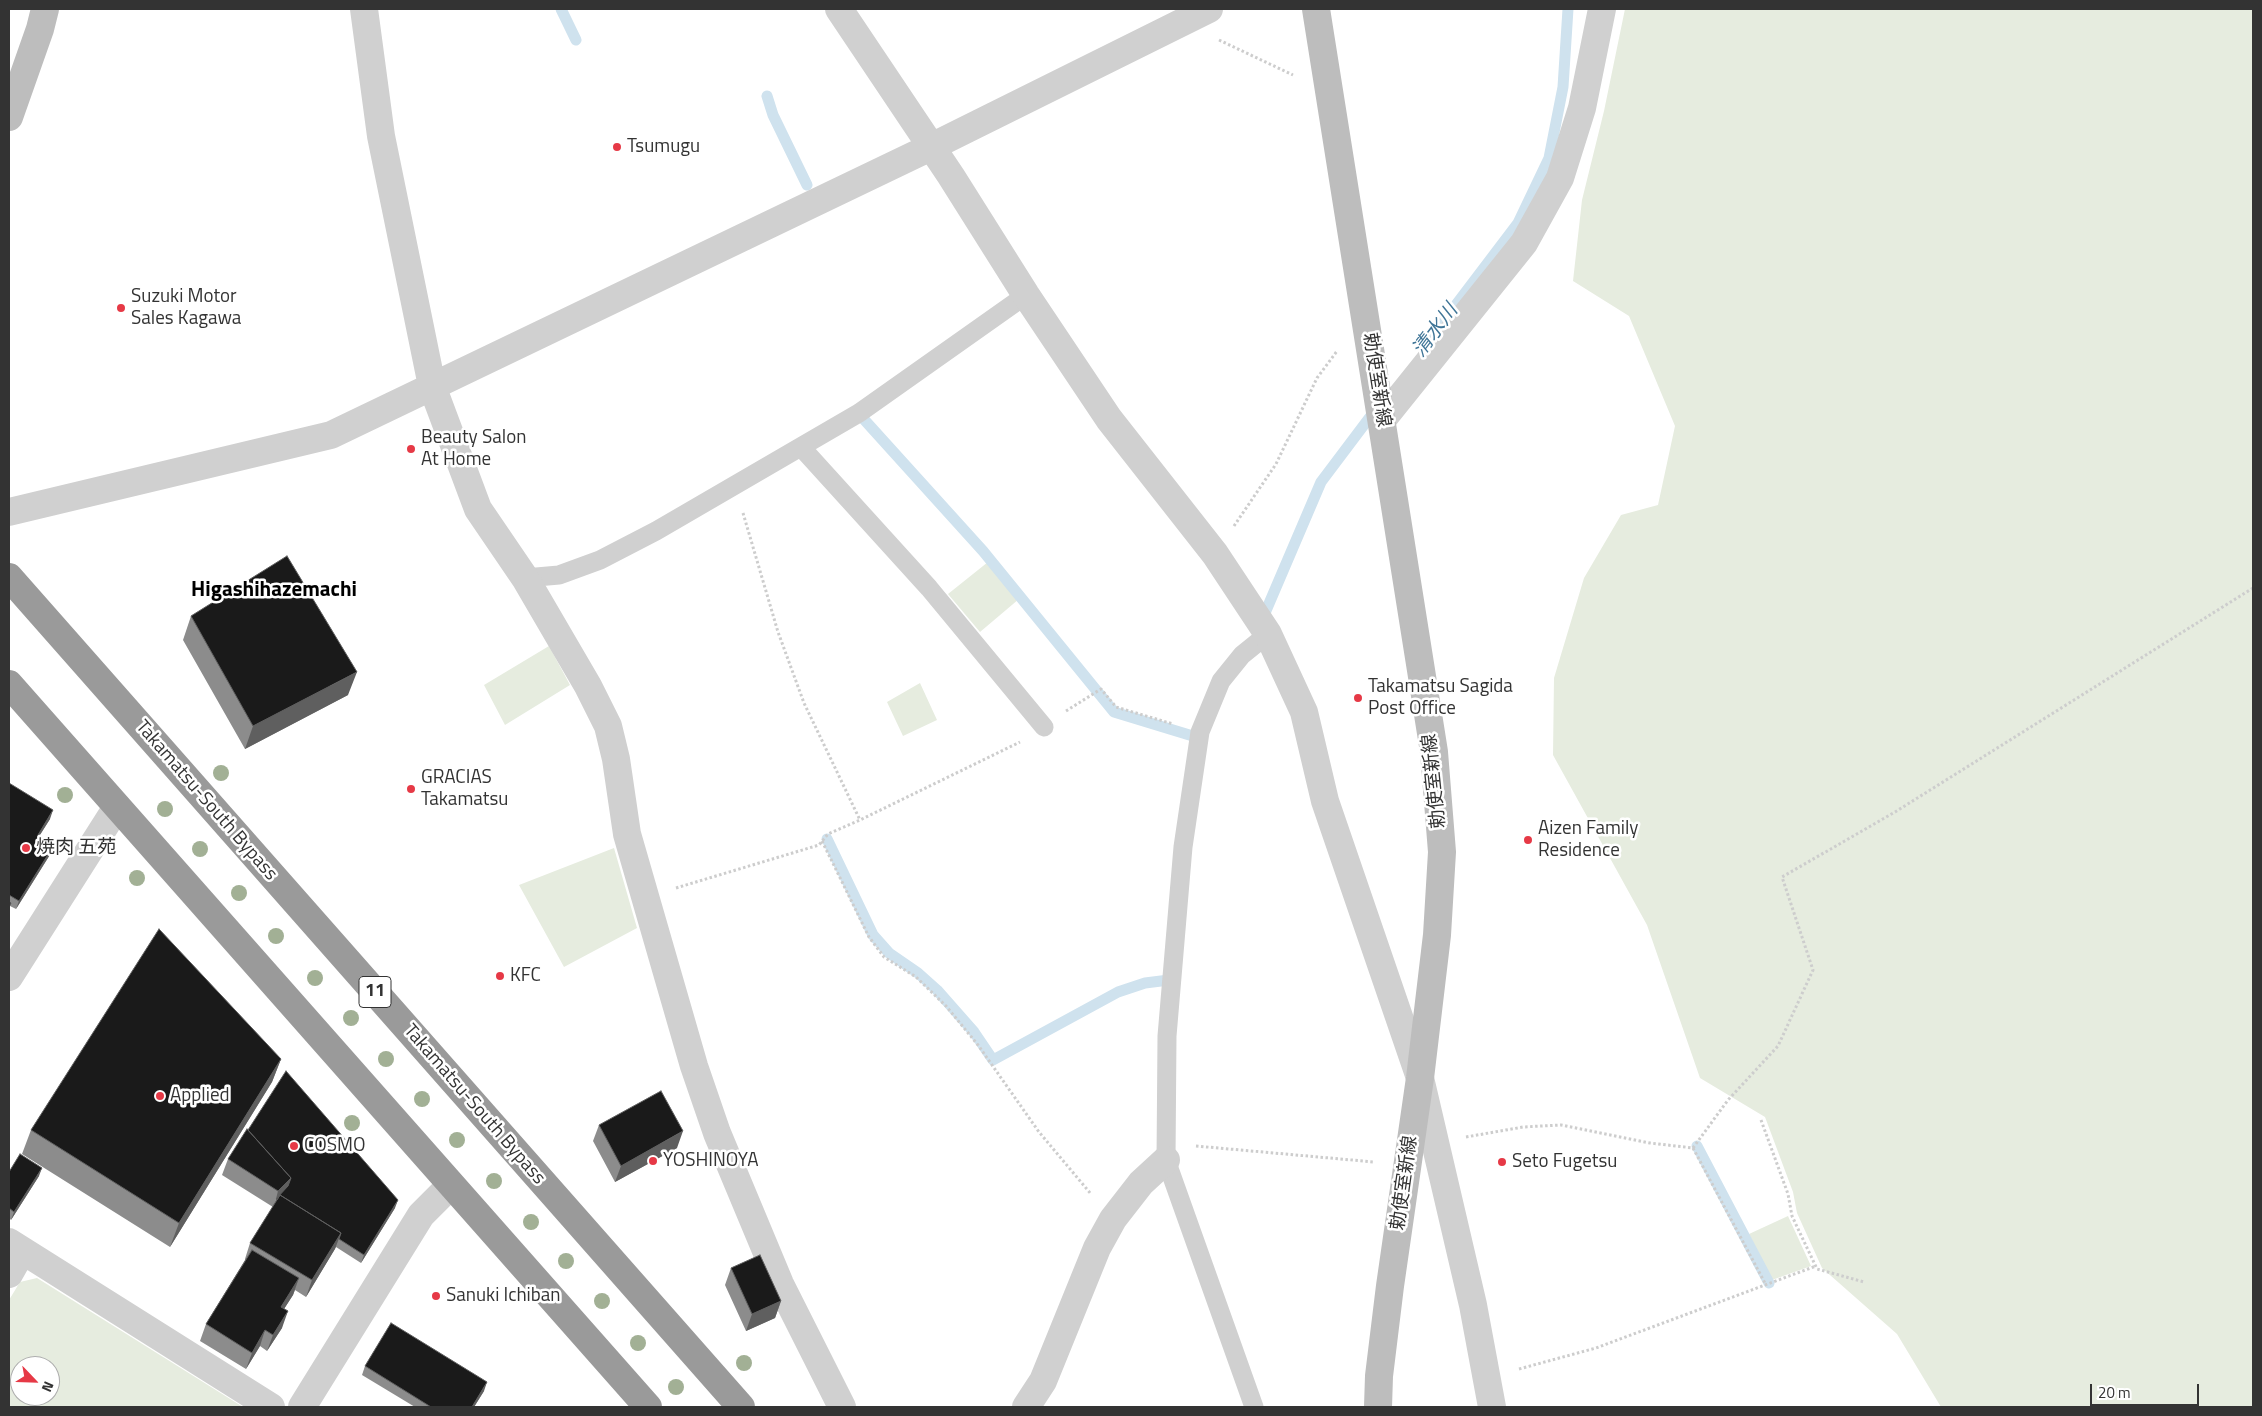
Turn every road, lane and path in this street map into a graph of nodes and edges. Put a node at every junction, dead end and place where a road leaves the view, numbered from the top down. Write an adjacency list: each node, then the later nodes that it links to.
1 (45, 9): 9 (main road)
2 (364, 9): 13 (street)
3 (839, 9): 10 (street)
4 (1209, 9): 7 (street)
5 (1316, 9): 8 (main road, 勅使室新線)
6 (1602, 9): 14 (street)
7 (1185, 21): 8 (path); 10 (street)
8 (1327, 77): 12 (main road, 勅使室新線)
9 (9, 117)
10 (931, 147): 11 (street); 13 (street)
11 (1026, 295): 15 (lane); 18 (street)
12 (1368, 335): 14 (main road, 勅使室新線); 18 (path)
13 (432, 386): 17 (street); 20 (street)
14 (1382, 419): 31 (main road, 勅使室新線)
15 (801, 446): 16 (lane); 24 (lane)
16 (736, 482): 20 (lane); 27 (path)
17 (9, 512)
18 (1215, 554): 22 (street)
19 (9, 577): 48 (highway, Takamatsu-South Bypass / 11)
20 (525, 578): 29 (street)
21 (2253, 588): 34 (path)
22 (1268, 634): 25 (lane); 31 (street)
23 (9, 684): 26 (highway)
24 (1044, 727): 25 (path); 27 (path)
25 (1200, 732): 36 (lane)
26 (117, 807): 30 (street); 37 (highway)
27 (860, 820): 28 (path)
28 (822, 841): 29 (path); 38 (path)
29 (645, 898): 49 (street)
30 (9, 977)
31 (1420, 1078): 33 (street); 35 (main road, 勅使室新線)
32 (1761, 1120): 40 (path)
33 (1435, 1142): 34 (path); 44 (street)
34 (1693, 1148): 43 (path)
35 (1409, 1151): 36 (path); 52 (main road, 勅使室新線)
36 (1166, 1160): 38 (street); 51 (lane)
37 (452, 1185): 46 (street); 47 (highway)
38 (1113, 1219): 50 (street)
39 (16, 1246): 41 (street); 45 (street)
40 (1816, 1266): 42 (path); 43 (path)
41 (9, 1274)
42 (1864, 1282)
43 (1766, 1285): 44 (path)
44 (1487, 1378): 53 (street)
45 (271, 1407)
46 (302, 1407)
47 (648, 1407)
48 (740, 1407)
49 (842, 1407)
50 (1026, 1407)
51 (1254, 1407)
52 (1378, 1407)
53 (1492, 1407)

